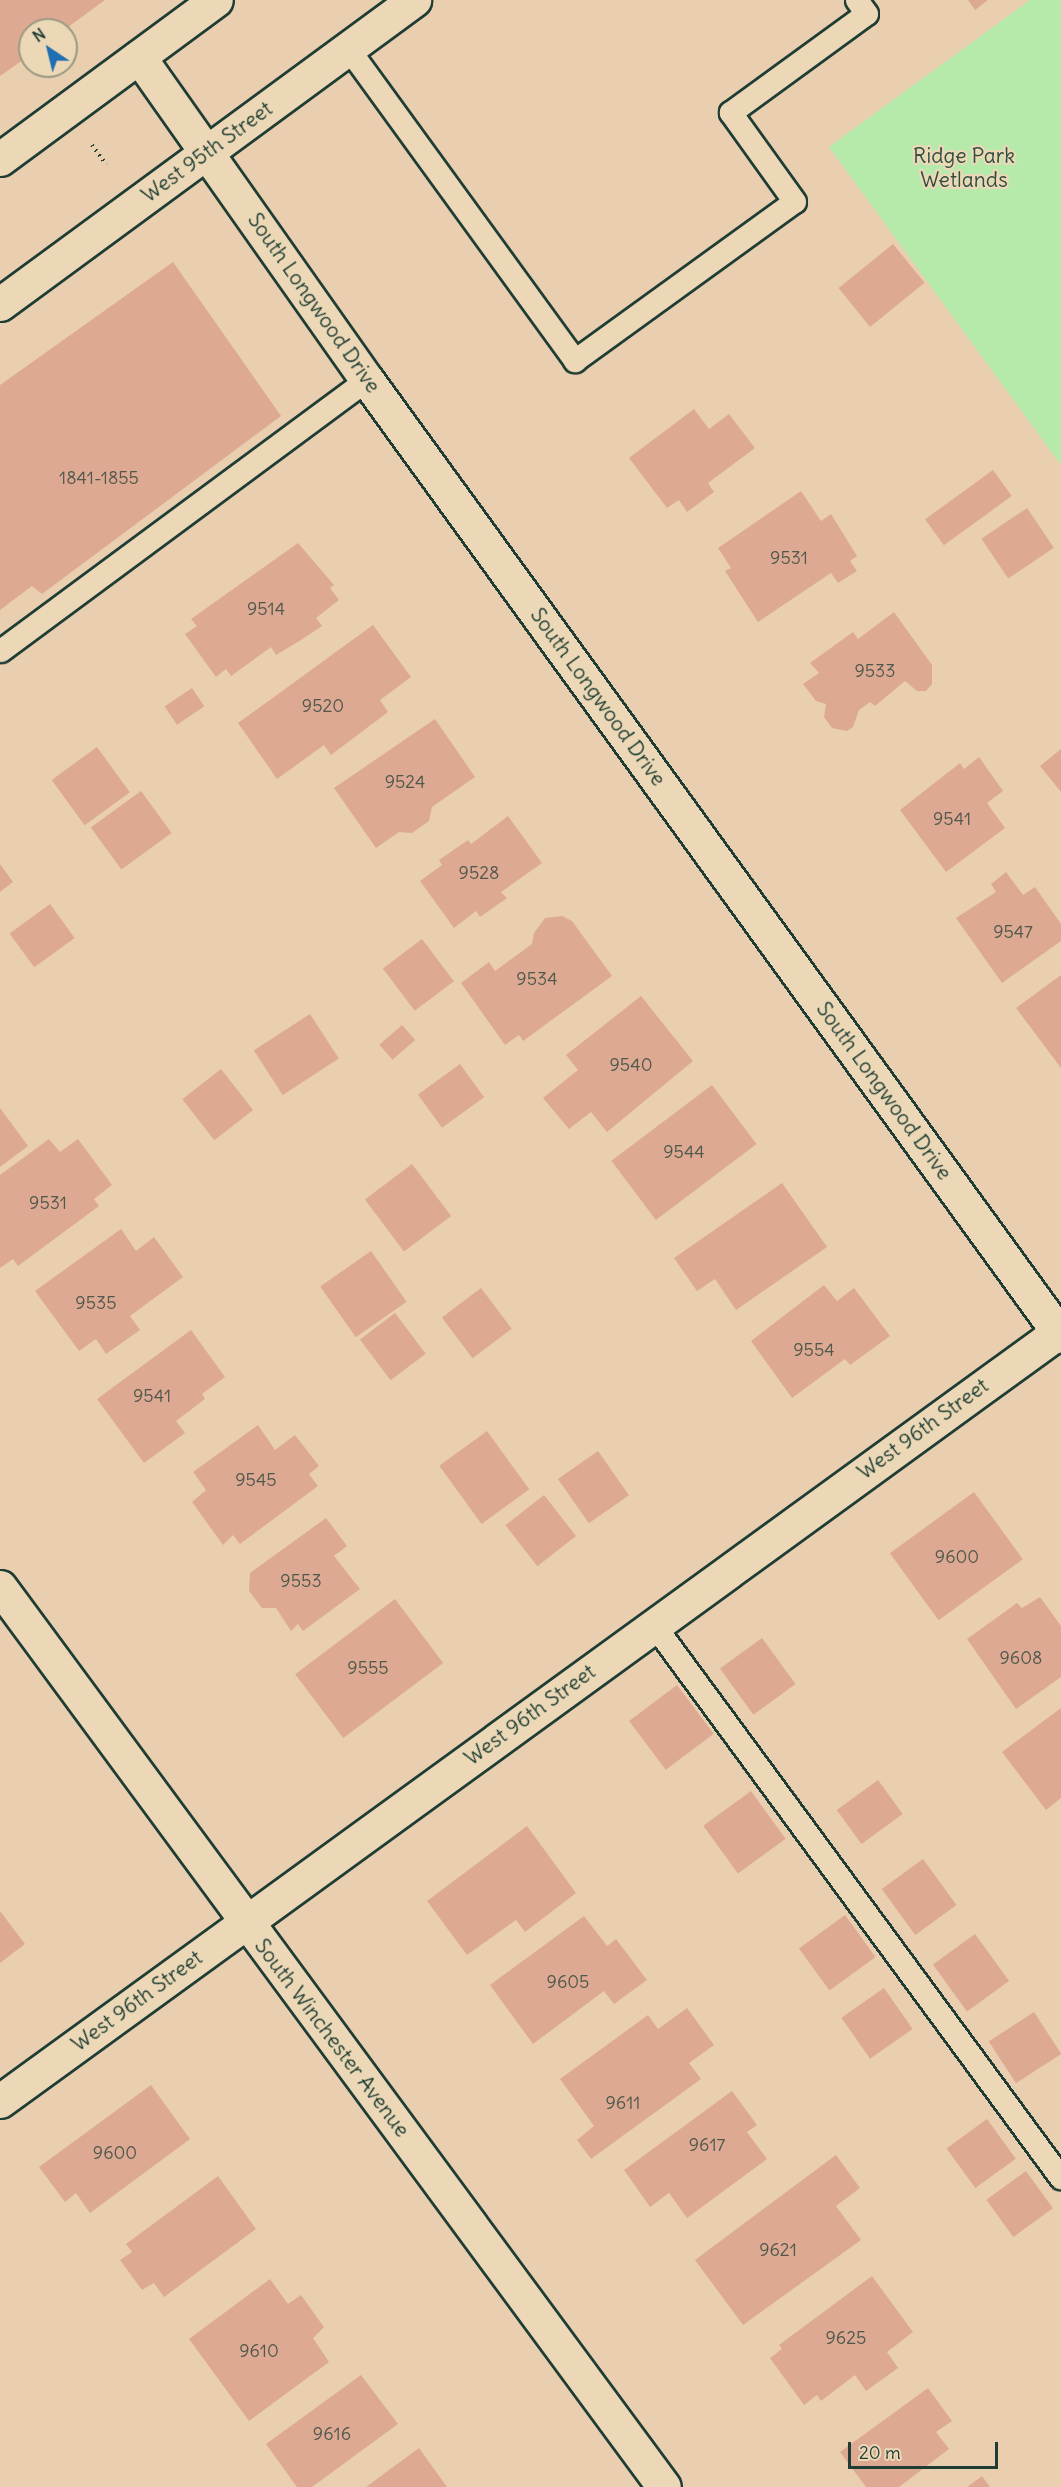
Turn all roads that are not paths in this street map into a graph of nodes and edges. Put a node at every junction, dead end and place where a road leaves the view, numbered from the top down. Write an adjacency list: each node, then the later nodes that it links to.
1 (216, 0): 5 (street)
2 (414, 0): 4 (street, West 95th Street)
3 (857, 0): 4 (lane)
4 (348, 48): 6 (street, West 95th Street)
5 (139, 57): 6 (street, South Longwood Drive); 7 (street)
6 (208, 152): 8 (street, West 95th Street); 9 (street, South Longwood Drive)
7 (0, 159)
8 (0, 304)
9 (367, 380): 10 (lane); 11 (street, South Longwood Drive)
10 (1, 651)
11 (1060, 1332): 13 (street, West 96th Street)
12 (0, 1587): 14 (street, South Winchester Avenue)
13 (654, 1625): 14 (street, West 96th Street); 16 (lane)
14 (246, 1923): 15 (street, West 96th Street); 17 (street, South Winchester Avenue)
15 (0, 2101)
16 (1061, 2178)
17 (664, 2487)

